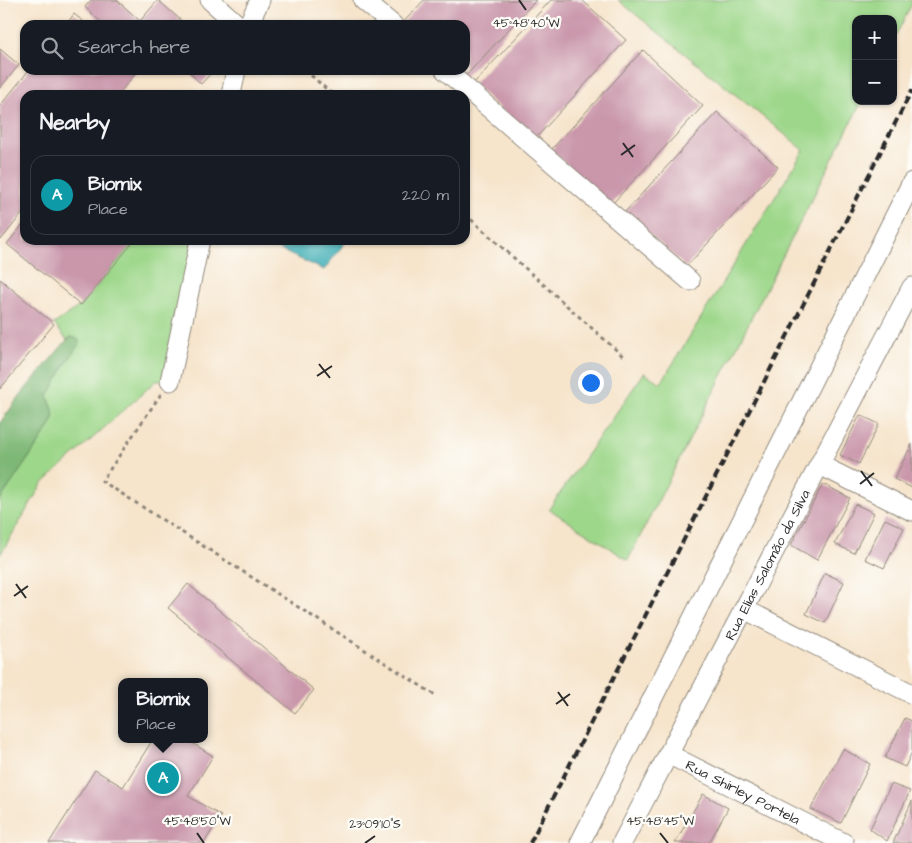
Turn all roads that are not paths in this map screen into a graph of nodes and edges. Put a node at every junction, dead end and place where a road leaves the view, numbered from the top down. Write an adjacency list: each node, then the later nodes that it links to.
1 (210, 0): 4 (street)
2 (260, 0): 5 (street)
3 (363, 0): 6 (street)
4 (232, 20)
5 (250, 20)
6 (386, 20)
7 (235, 75): 9 (street)
8 (451, 75): 10 (street)
9 (232, 90)
10 (468, 90)
11 (470, 92): 14 (street)
12 (912, 182): 23 (street)
13 (199, 245): 17 (street)
14 (690, 281)
15 (912, 287): 16 (street, Rua Elias Salomão da Silva)
16 (904, 320): 18 (street, Rua Elias Salomão da Silva)
17 (170, 381)
18 (820, 465): 19 (street); 20 (street, Rua Elias Salomão da Silva)
19 (912, 511)
20 (744, 609): 21 (street); 22 (street, Rua Elias Salomão da Silva)
21 (912, 694)
22 (668, 754): 24 (street, Rua Elias Salomão da Silva); 25 (street, Rua Shirley Portela)
23 (580, 843)
24 (622, 843)
25 (844, 843)

